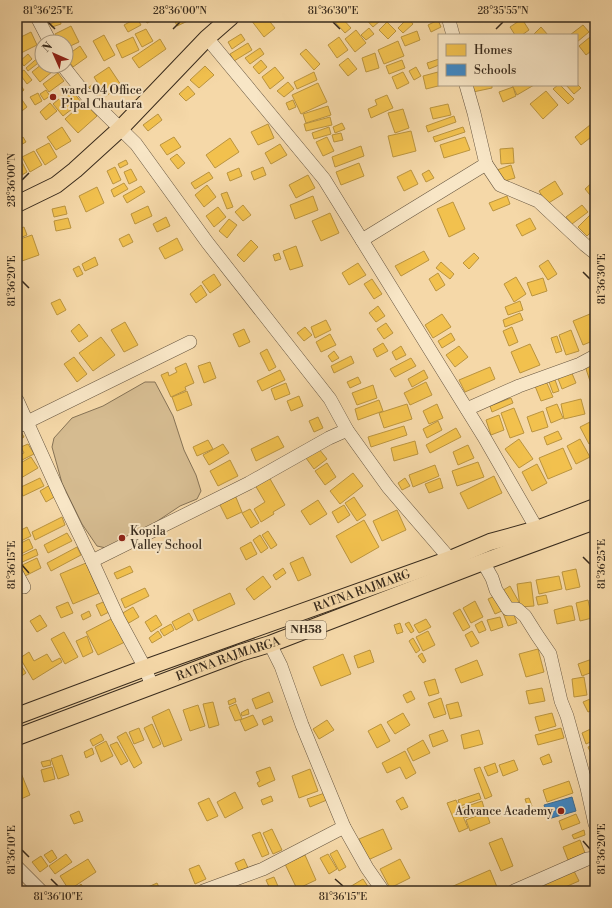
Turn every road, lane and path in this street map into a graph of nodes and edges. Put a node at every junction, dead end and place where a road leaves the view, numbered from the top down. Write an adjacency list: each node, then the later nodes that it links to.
1 (37, 17): 4 (street)
2 (231, 17): 6 (main road)
3 (448, 17): 5 (street)
4 (46, 34)
5 (453, 34)
6 (207, 38): 9 (main road); 12 (street)
7 (69, 74): 9 (street)
8 (466, 86): 10 (street)
9 (120, 129): 11 (main road); 19 (street)
10 (486, 164): 12 (street); 13 (street)
11 (17, 204)
12 (362, 240): 17 (street)
13 (595, 253)
14 (190, 342): 18 (street)
15 (595, 356): 17 (street)
16 (17, 400): 18 (street)
17 (467, 409): 22 (street)
18 (22, 425): 25 (street)
19 (347, 430): 24 (street); 25 (street)
20 (595, 507): 22 (main road, RATNA RAJMARG / NH58)
21 (595, 521): 23 (main road, RATNA RAJMARGA / NH58)
22 (538, 529): 23 (main road, RATNA RAJMARG / NH58)
23 (490, 554): 24 (main road, RATNA RAJMARG / NH58); 28 (main road, RATNA RAJMARGA / NH58); 33 (street)
24 (450, 559): 29 (main road, RATNA RAJMARG / NH58)
25 (92, 561): 29 (street)
26 (17, 574): 27 (street)
27 (24, 587)
28 (270, 644): 30 (main road, RATNA RAJMARGA / NH58); 34 (street)
29 (145, 668): 30 (street); 31 (main road, RATNA RAJMARG / NH58)
30 (152, 686): 32 (main road, RATNA RAJMARGA / NH58)
31 (17, 716)
32 (17, 737)
33 (595, 824)
34 (344, 827): 38 (street); 39 (street)
35 (595, 858): 40 (street)
36 (17, 867): 37 (street)
37 (41, 891)
38 (202, 891)
39 (383, 891)
40 (514, 891)

